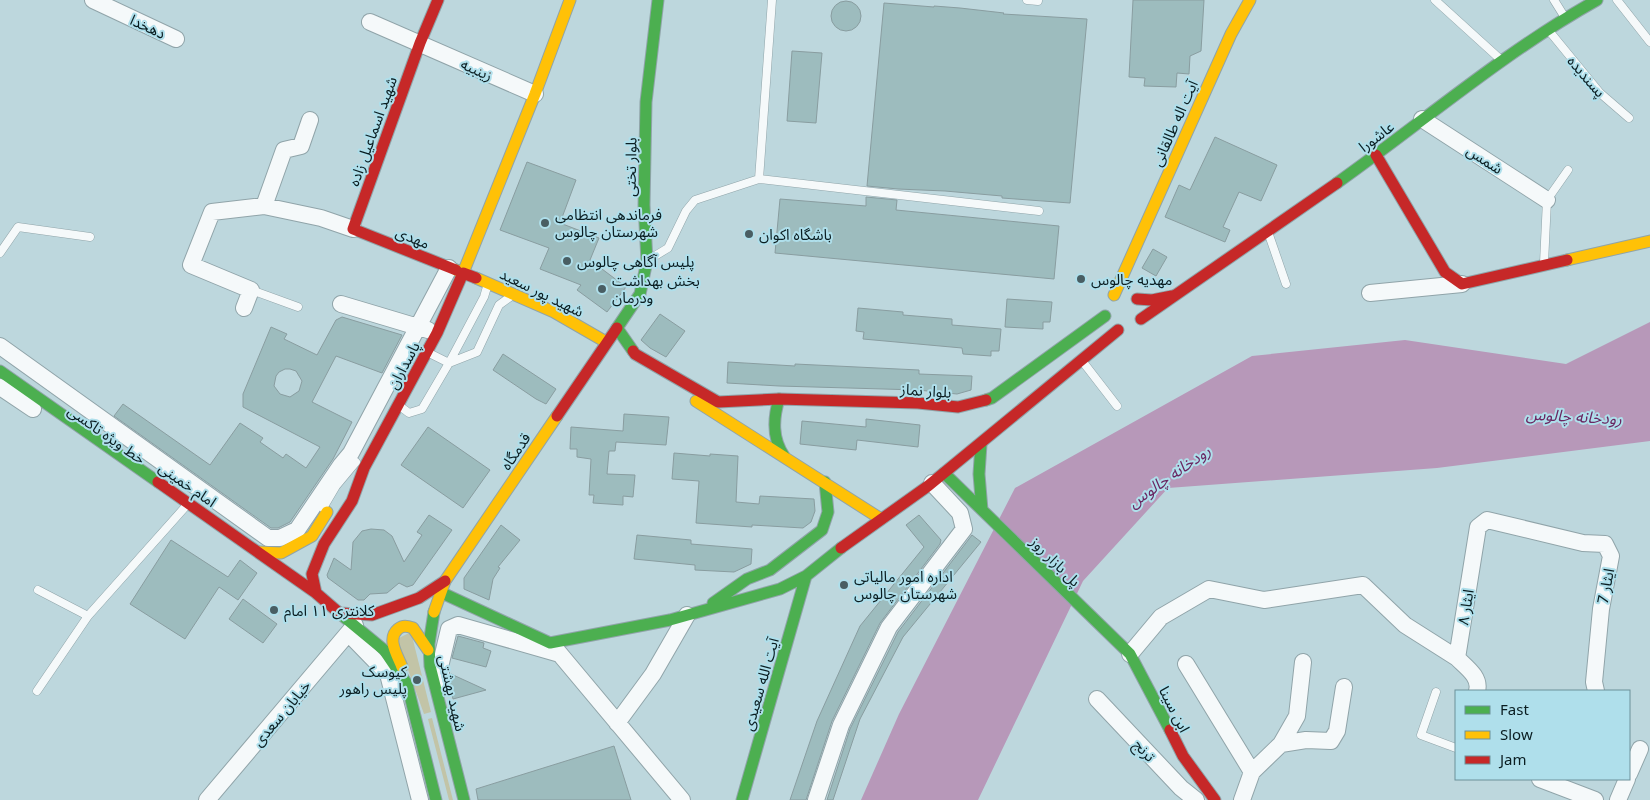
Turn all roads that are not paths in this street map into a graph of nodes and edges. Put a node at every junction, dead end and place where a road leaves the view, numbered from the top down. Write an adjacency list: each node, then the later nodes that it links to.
1 (93, 0): 16 (street, دهخدا)
2 (438, 0): 18 (main road, شهید اسماعیل زاده)
3 (570, 0): 20 (main road)
4 (658, 0): 35 (main road, بلوار تختی)
5 (772, 0): 26 (lane)
6 (1027, 0): 12 (lane)
7 (1250, 0): 36 (main road, آیت اله طالقانی)
8 (1434, 0): 19 (lane)
9 (1554, 0): 13 (lane)
10 (1597, 0): 13 (main road, عاشورا)
11 (1617, 0): 17 (lane)
12 (1038, 1)
13 (1565, 18): 15 (main road, عاشورا)
14 (370, 22): 18 (street, زینبیه)
15 (1548, 30): 19 (main road, عاشورا); 21 (lane, پسندیده)
16 (176, 39)
17 (1650, 42)
18 (420, 44): 20 (street, زینبیه); 30 (main road, شهید اسماعیل زاده)
19 (1501, 61): 22 (main road, عاشورا)
20 (535, 94): 38 (main road)
21 (1629, 118)
22 (1422, 119): 24 (main road, عاشورا); 27 (street, شمس)
23 (310, 120): 28 (street)
24 (1376, 155): 31 (main road, عاشورا); 41 (main road)
25 (1568, 170): 27 (lane)
26 (759, 179): 29 (lane); 35 (lane)
27 (1547, 200): 37 (lane)
28 (264, 206): 30 (street); 42 (street)
29 (1039, 211)
30 (353, 229): 38 (main road, مهدی)
31 (1268, 230): 40 (lane); 46 (main road, عاشورا)
32 (90, 237): 34 (lane)
33 (1650, 242): 37 (main road)
34 (0, 253)
35 (647, 260): 54 (main road, بلوار تختی)
36 (1130, 260): 45 (main road, آیت اله طالقانی); 47 (main road)
37 (1544, 266): 41 (main road)
38 (456, 270): 39 (main road, شهید پور سعید); 53 (street); 55 (main road, پاسداران)
39 (488, 282): 43 (main road, شهید پور سعید); 60 (lane)
40 (1286, 284)
41 (1462, 284): 44 (street)
42 (251, 290): 49 (lane); 50 (street)
43 (515, 293): 57 (main road, شهید پور سعید); 60 (lane)
44 (1370, 293)
45 (1114, 295): 47 (main road); 51 (main road)
46 (1173, 296): 47 (main road); 52 (main road, عاشورا)
47 (1135, 297): 52 (main road)
48 (341, 304): 53 (street)
49 (298, 307)
50 (244, 308)
51 (1105, 316): 52 (main road); 65 (main road, بلوار نماز)
52 (1131, 326): 59 (main road)
53 (419, 327): 55 (street); 56 (street)
54 (616, 328): 57 (main road, قدمگاه); 65 (main road, بلوار نماز)
55 (438, 332): 58 (main road, پاسداران)
56 (0, 346)
57 (614, 347): 70 (main road, شهید پور سعید); 80 (main road, قدمگاه)
58 (427, 352): 60 (lane); 62 (main road, پاسداران)
59 (1082, 360): 67 (lane); 68 (main road)
60 (449, 363): 66 (lane)
61 (0, 371): 74 (main road, امام خمینی)
62 (414, 376): 63 (lane); 66 (main road, پاسداران)
63 (398, 384)
64 (0, 387): 74 (street)
65 (779, 399): 70 (main road)
66 (400, 403): 71 (main road, پاسداران)
67 (1117, 406)
68 (980, 444): 72 (main road); 75 (main road)
69 (360, 454): 78 (lane)
70 (784, 456): 73 (main road, شهید پور سعید)
71 (364, 468): 78 (main road); 83 (main road)
72 (938, 478): 75 (main road); 76 (main road); 118 (street)
73 (826, 482): 76 (main road, شهید پور سعید); 85 (main road)
74 (185, 506): 78 (main road, امام خمینی); 86 (lane); 87 (street)
75 (982, 510): 88 (main road, پل بازار روز)
76 (881, 519): 79 (main road)
77 (1486, 520): 92 (street, ایثار ۸); 98 (street, ایثار 7)
78 (262, 549): 83 (main road, امام خمینی)
79 (806, 576): 85 (main road); 117 (main road, آیت الله سعیدی)
80 (445, 580): 82 (main road, قدمگاه); 84 (main road)
81 (38, 590): 86 (lane)
82 (440, 592): 89 (main road); 90 (main road, شهید بهشتی)
83 (316, 593): 84 (main road, امام خمینی)
84 (340, 613): 87 (main road, امام خمینی)
85 (694, 614): 89 (main road); 102 (street)
86 (88, 616): 99 (lane)
87 (351, 628): 95 (main road); 111 (street, خیابان سعدی); 112 (street)
88 (1108, 634): 91 (main road, ابن سینا)
89 (555, 649): 102 (street); 115 (street)
90 (428, 650): 95 (main road); 114 (main road, شهید بهشتی)
91 (1130, 654): 92 (street); 120 (main road, ابن سینا)
92 (1457, 658): 97 (street)
93 (1304, 662): 103 (street)
94 (1186, 664): 106 (street)
95 (407, 684): 113 (main road)
96 (1344, 687): 103 (street)
97 (1477, 690)
98 (1596, 690)
99 (37, 691)
100 (1436, 692): 104 (lane)
101 (1097, 699): 119 (street, ترنج)
102 (618, 723): 116 (street)
103 (1281, 744): 106 (street)
104 (1455, 748)
105 (1640, 749): 107 (street)
106 (1252, 772): 121 (street)
107 (1630, 772)
108 (1546, 780): 110 (street)
109 (1627, 780): 123 (street)
110 (1571, 784): 122 (street)
111 (207, 800)
112 (420, 800)
113 (436, 800)
114 (464, 800)
115 (476, 800)
116 (682, 800)
117 (742, 800)
118 (816, 800)
119 (1196, 800)
120 (1215, 800)
121 (1242, 800)
122 (1595, 800)
123 (1618, 800)

